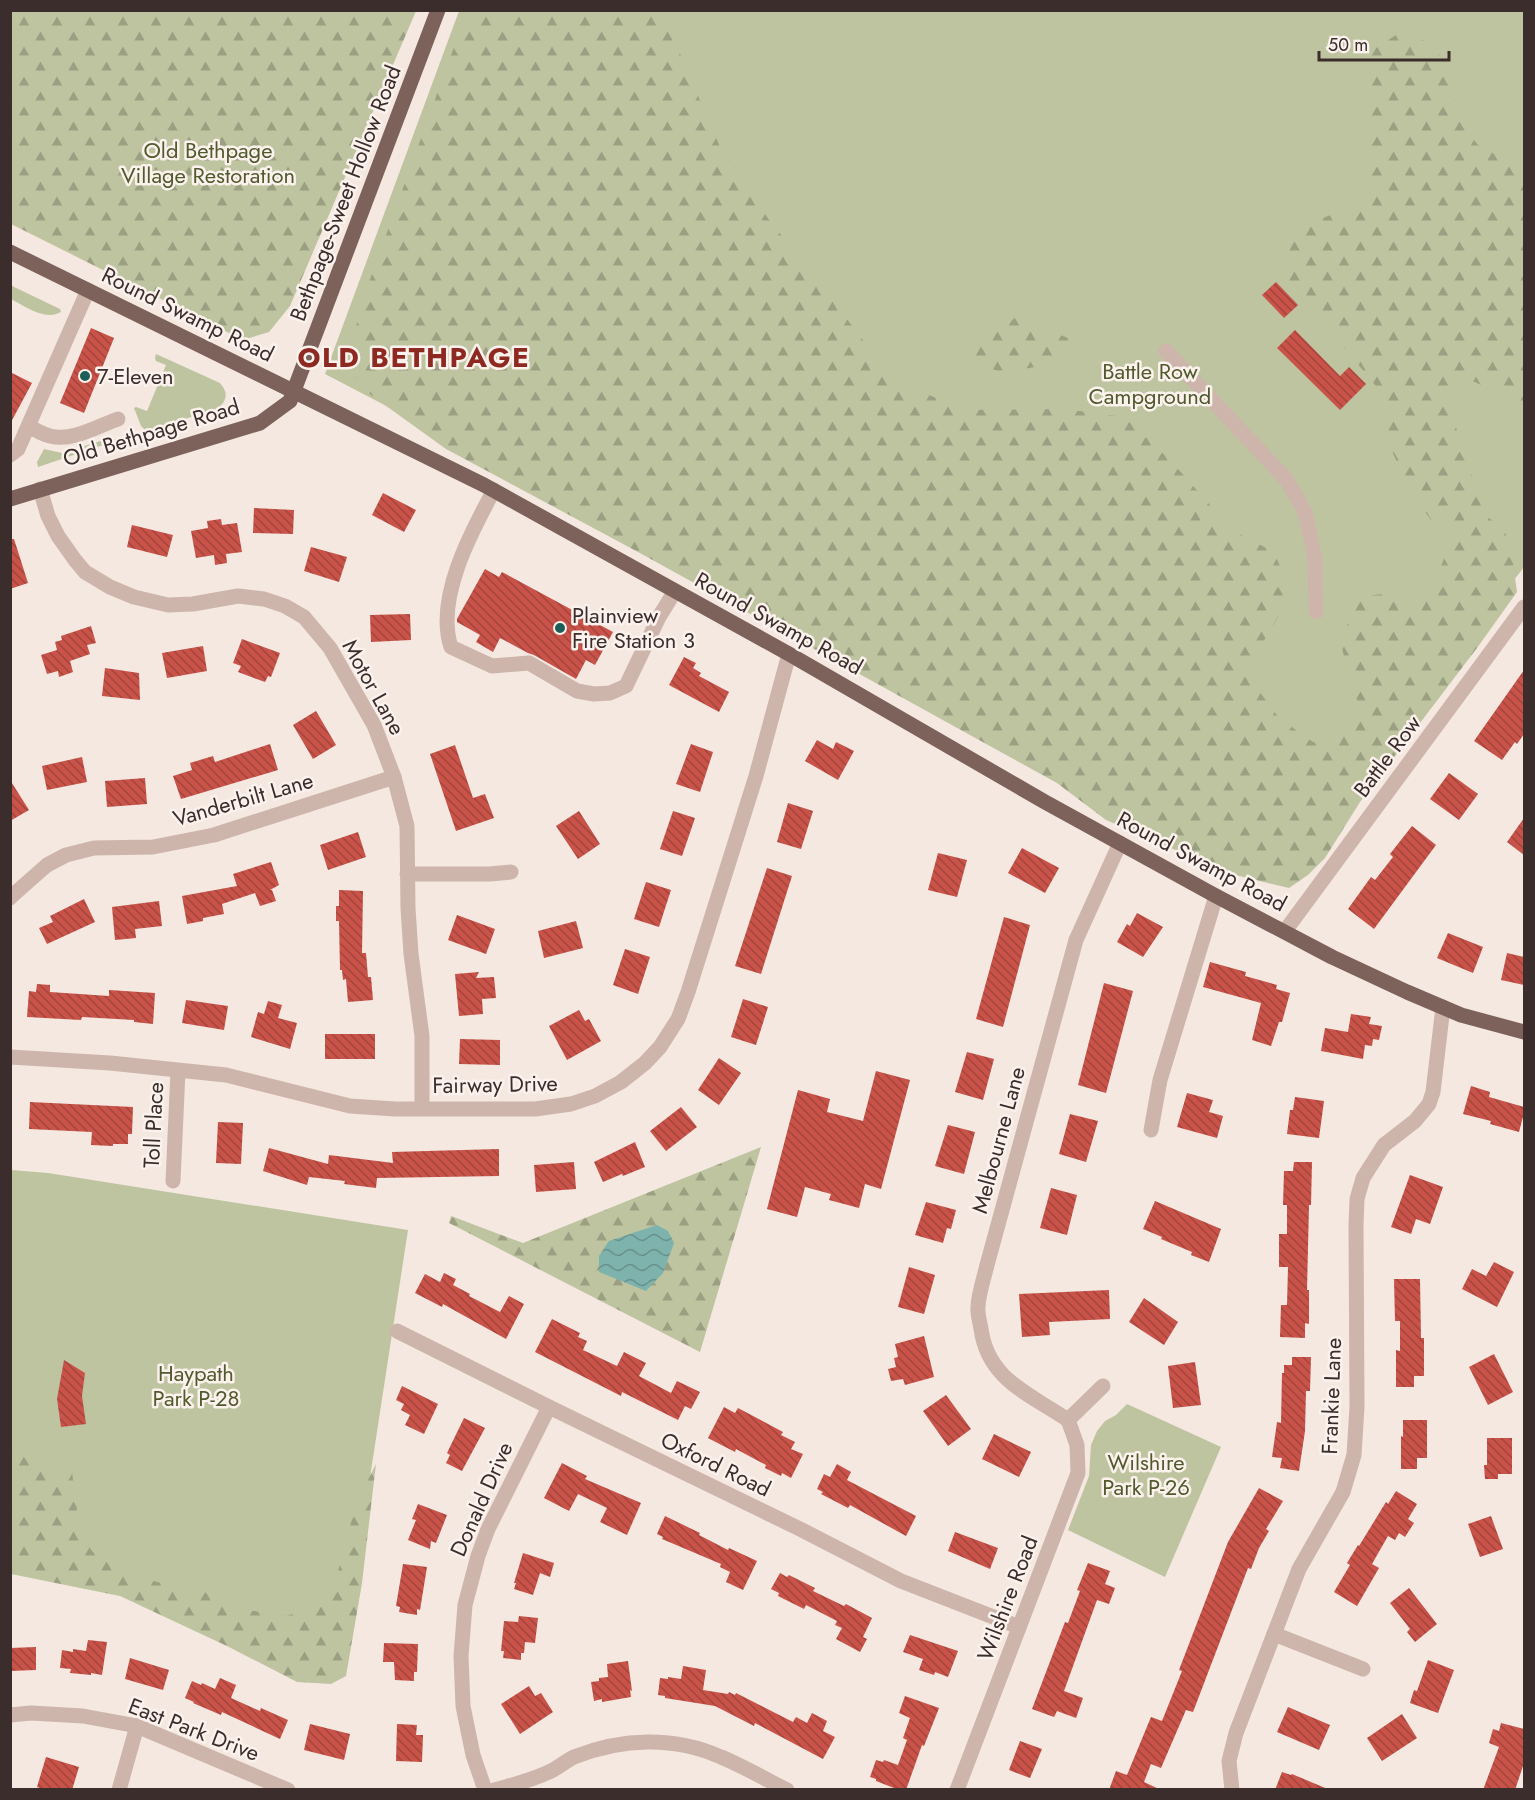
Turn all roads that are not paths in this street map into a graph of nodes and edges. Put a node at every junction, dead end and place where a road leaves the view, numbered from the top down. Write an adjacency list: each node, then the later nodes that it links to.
1 (438, 10): 5 (main road, Bethpage-Sweet Hollow Road)
2 (10, 252): 3 (main road, Round Swamp Road)
3 (88, 290): 5 (main road, Round Swamp Road); 7 (street)
4 (1166, 351): 14 (street)
5 (294, 392): 9 (main road, Old Bethpage Road); 10 (main road, Round Swamp Road)
6 (118, 419): 7 (street)
7 (28, 426): 8 (street)
8 (10, 455)
9 (40, 489): 11 (main road, Old Bethpage Road); 16 (street, Motor Lane)
10 (494, 490): 12 (main road, Round Swamp Road); 12 (street)
11 (10, 499)
12 (675, 591): 15 (main road, Round Swamp Road)
13 (1524, 607): 22 (street, Battle Row)
14 (1316, 612)
15 (789, 654): 17 (main road, Round Swamp Road); 27 (street, Fairway Drive)
16 (394, 777): 19 (street, Motor Lane); 21 (street, Vanderbilt Lane)
17 (1120, 843): 20 (main road, Round Swamp Road); 33 (street, Melbourne Lane)
18 (511, 872): 19 (street)
19 (408, 874): 27 (street, Motor Lane)
20 (1216, 896): 22 (main road, Round Swamp Road); 28 (street)
21 (10, 898)
22 (1285, 931): 23 (main road, Round Swamp Road)
23 (1443, 1007): 24 (main road, Round Swamp Road); 35 (street, Frankie Lane)
24 (1524, 1032)
25 (10, 1057): 26 (street, Fairway Drive)
26 (178, 1071): 27 (street, Fairway Drive); 29 (street, Toll Place)
27 (422, 1108)
28 (1151, 1130)
29 (172, 1181)
30 (397, 1331): 32 (street, Oxford Road)
31 (1103, 1386): 33 (street)
32 (549, 1407): 34 (street, Oxford Road); 41 (street, Donald Drive)
33 (1068, 1420): 34 (street, Wilshire Road)
34 (1020, 1626): 44 (street, Wilshire Road)
35 (1274, 1634): 36 (street); 45 (street, Frankie Lane)
36 (1364, 1670)
37 (10, 1715): 38 (street, East Park Drive)
38 (137, 1726): 39 (street); 40 (street, East Park Drive)
39 (119, 1790)
40 (288, 1790)
41 (485, 1790)
42 (494, 1790): 43 (street)
43 (787, 1790)
44 (957, 1790)
45 (1232, 1790)

